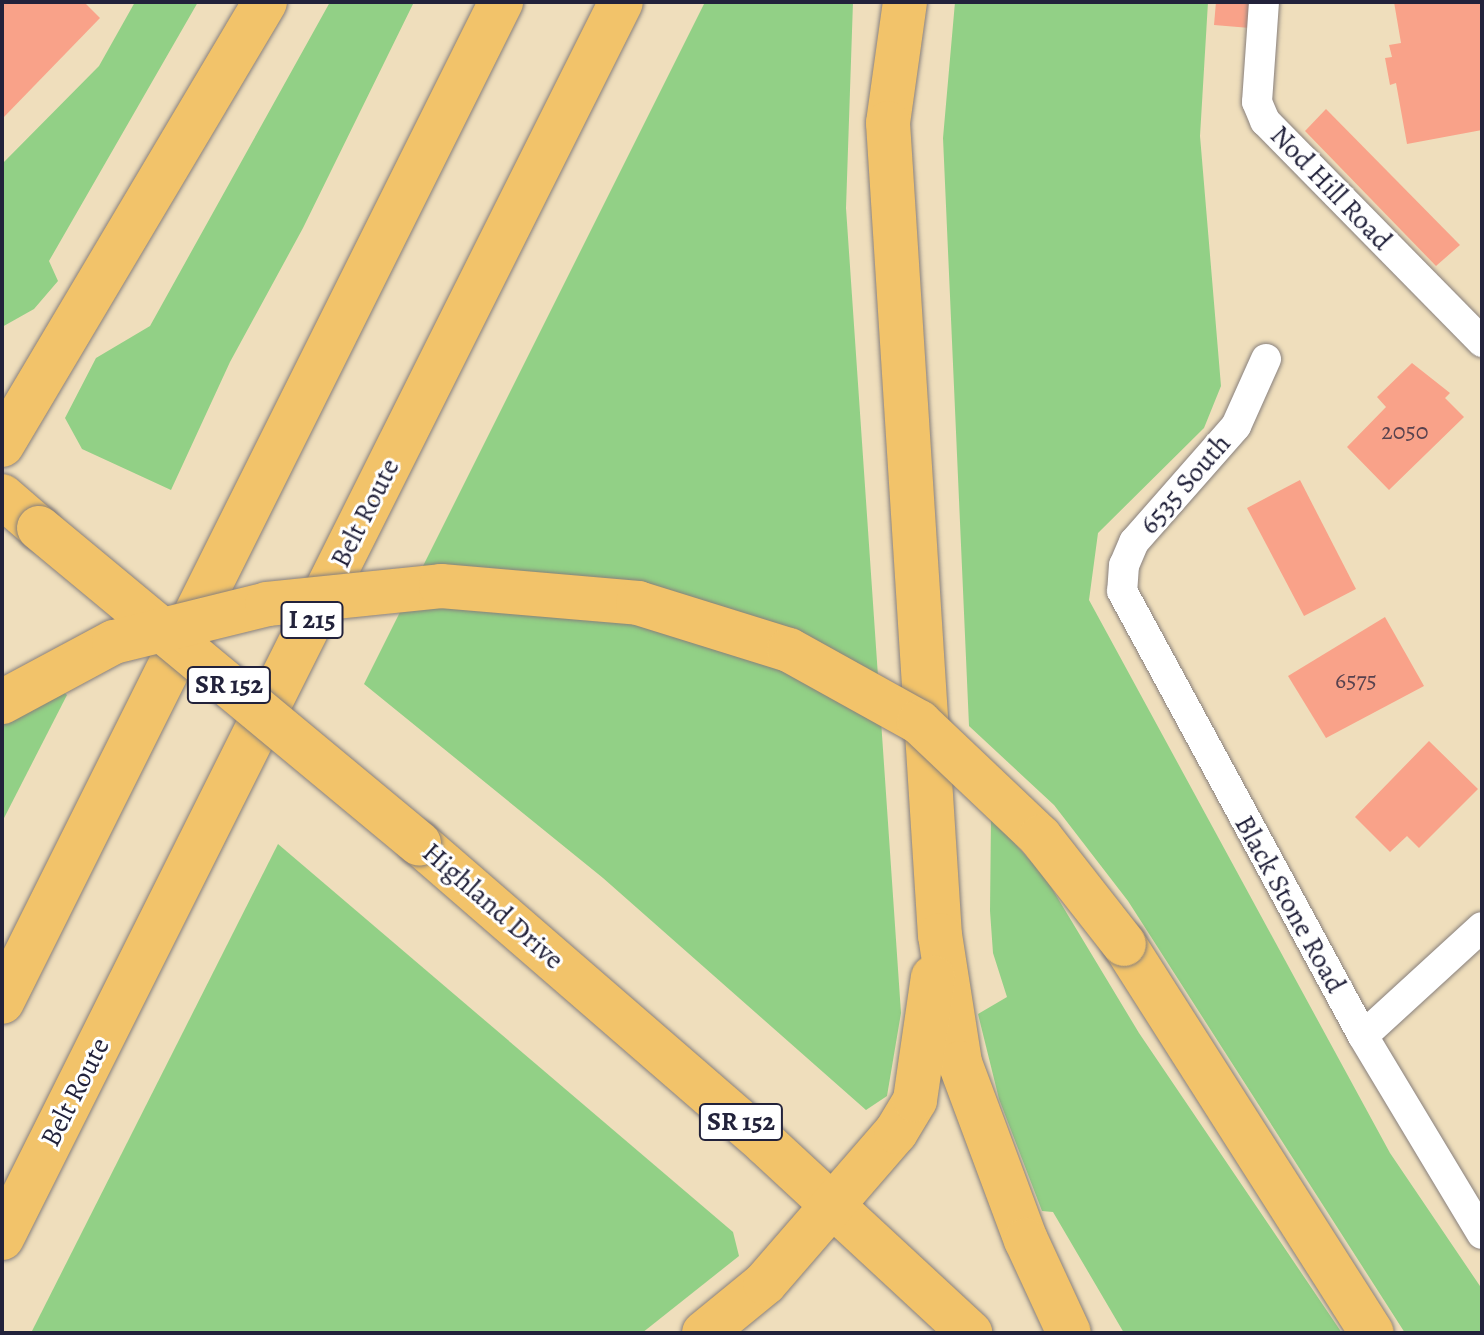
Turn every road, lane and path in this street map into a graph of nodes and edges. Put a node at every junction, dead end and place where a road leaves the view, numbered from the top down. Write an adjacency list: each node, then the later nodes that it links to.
1 (265, 2): 8 (main road)
2 (501, 2): 14 (main road)
3 (621, 2): 18 (main road, Belt Route / I 215)
4 (905, 2): 13 (main road)
5 (1264, 2): 6 (street, Nod Hill Road)
6 (1482, 342)
7 (1266, 359): 10 (street, 6535 South)
8 (2, 445)
9 (2, 496): 16 (main road, Highland Drive / SR 152, bridge)
10 (1124, 565): 15 (street, Black Stone Road)
11 (2, 702): 22 (main road, bridge)
12 (1482, 927): 15 (street)
13 (940, 935): 16 (main road); 21 (main road)
14 (2, 1002)
15 (1363, 1036): 17 (street, Black Stone Road)
16 (834, 1205): 19 (main road); 20 (main road, Highland Drive)
17 (1482, 1234)
18 (2, 1238)
19 (704, 1333)
20 (970, 1333)
21 (1069, 1333)
22 (1372, 1333)

